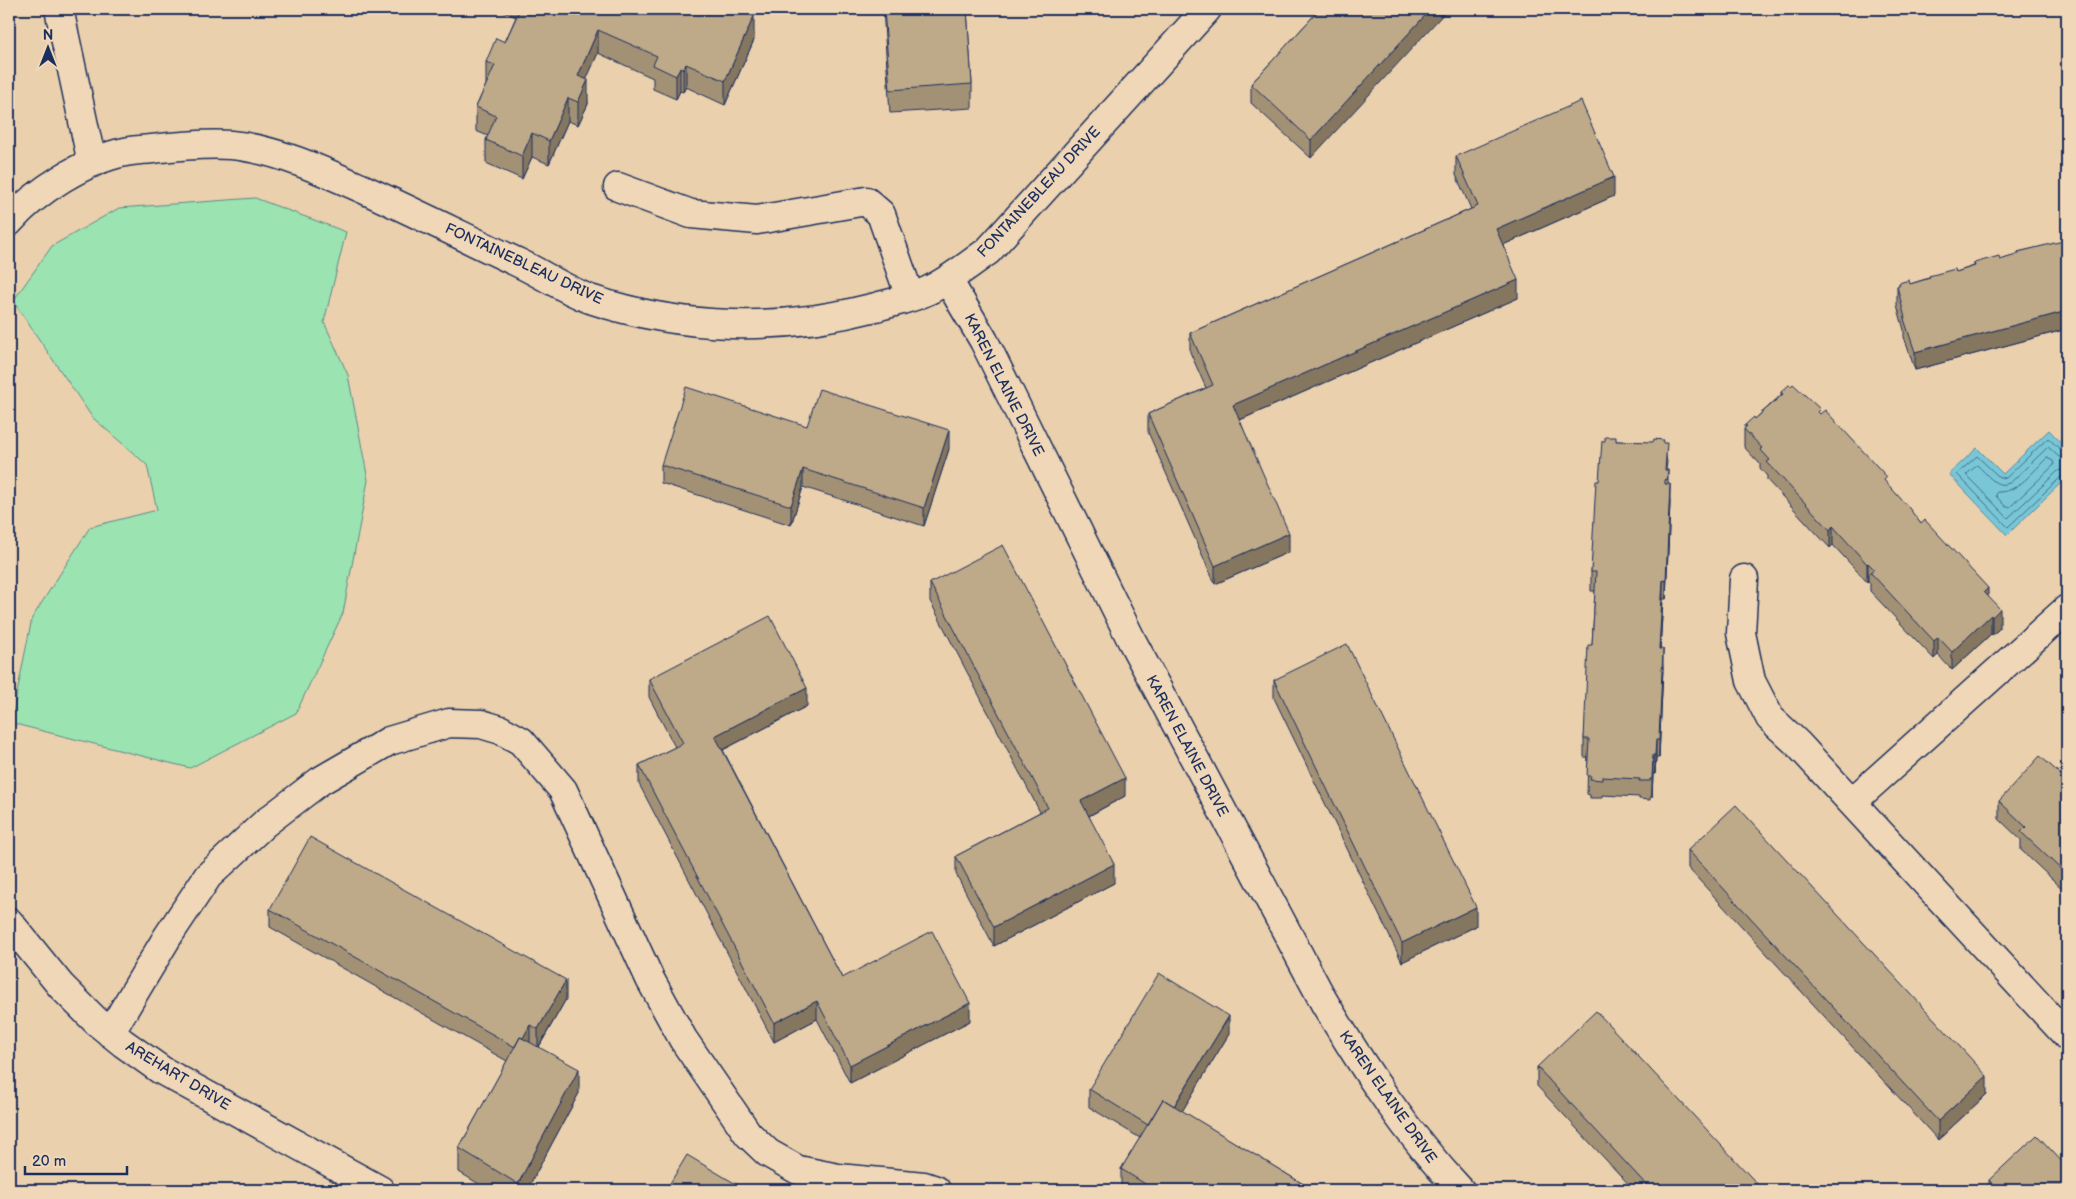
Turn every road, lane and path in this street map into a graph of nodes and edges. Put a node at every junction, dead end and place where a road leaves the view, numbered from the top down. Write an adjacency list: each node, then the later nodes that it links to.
1 (59, 9): 3 (street)
2 (1207, 9): 6 (street, FONTAINEBLEAU DRIVE)
3 (92, 163): 5 (street); 7 (street, FONTAINEBLEAU DRIVE)
4 (618, 187): 7 (street)
5 (9, 222)
6 (948, 280): 7 (street, FONTAINEBLEAU DRIVE); 16 (street, KAREN ELAINE DRIVE)
7 (910, 297)
8 (1744, 579): 10 (street)
9 (2067, 609): 10 (street)
10 (1852, 802): 13 (street)
11 (9, 922): 12 (street, AREHART DRIVE)
12 (110, 1033): 14 (street, AREHART DRIVE); 15 (street)
13 (2067, 1036)
14 (380, 1190)
15 (936, 1190)
16 (1460, 1190)

